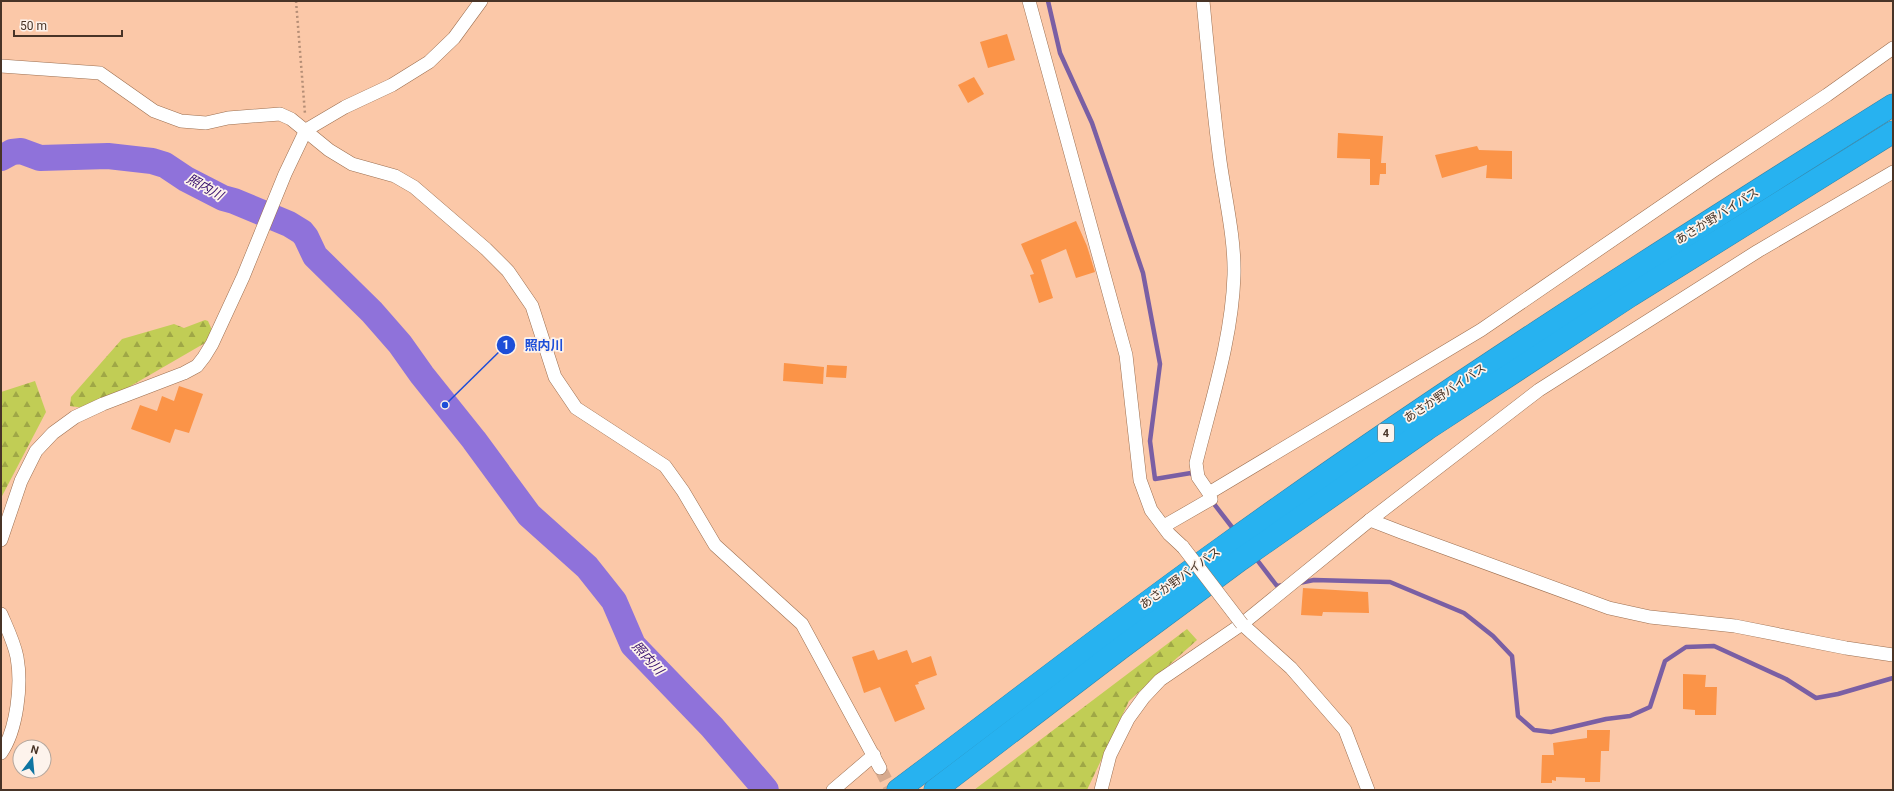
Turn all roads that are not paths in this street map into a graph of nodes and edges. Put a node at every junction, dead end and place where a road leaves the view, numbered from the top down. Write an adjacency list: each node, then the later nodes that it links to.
1 (482, 1): 7 (street)
2 (1029, 1): 14 (street)
3 (1203, 1): 12 (street)
4 (1893, 48): 12 (street)
5 (1, 66): 7 (street)
6 (1893, 105): 23 (highway, あさか野バイパス / 4)
7 (306, 130): 15 (street); 20 (street)
8 (1893, 132): 10 (highway, あさか野バイパス / 4)
9 (1893, 137): 10 (highway)
10 (1860, 152): 24 (highway, あさか野バイパス / 4)
11 (1893, 172): 13 (street)
12 (1209, 492): 14 (street)
13 (1370, 520): 17 (street); 18 (street)
14 (1164, 526): 17 (street, bridge)
15 (1, 540)
16 (1, 614): 19 (street)
17 (1242, 624): 25 (street); 26 (street)
18 (1893, 656)
19 (1, 752)
20 (874, 755): 21 (street); 22 (street)
21 (880, 768)
22 (833, 790)
23 (898, 790)
24 (935, 790)
25 (1100, 790)
26 (1368, 790)

